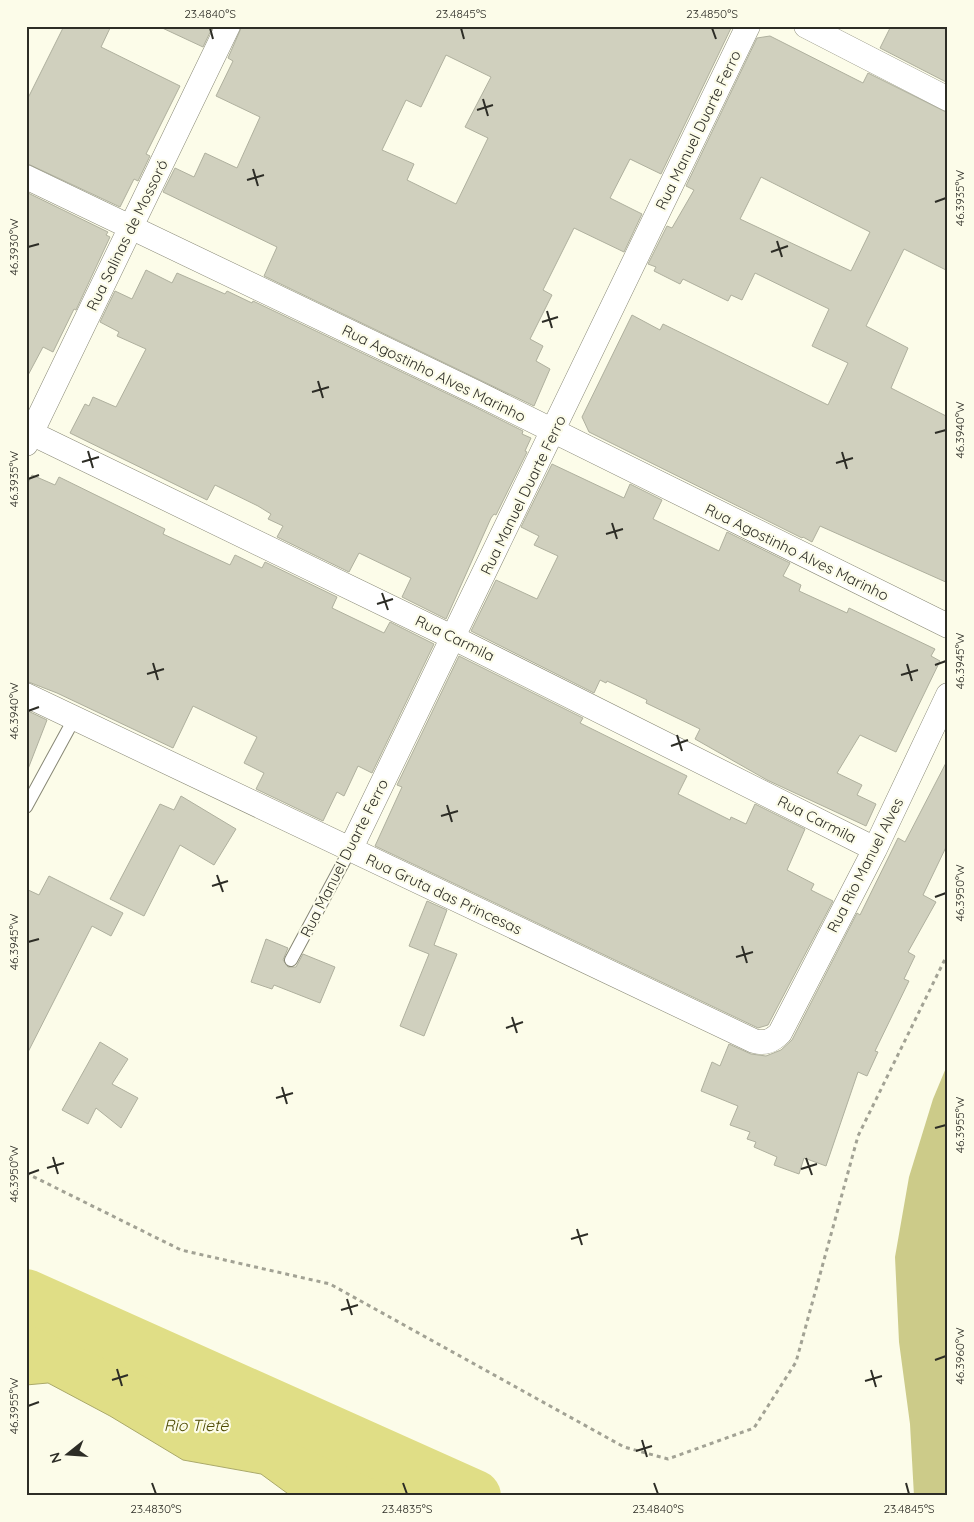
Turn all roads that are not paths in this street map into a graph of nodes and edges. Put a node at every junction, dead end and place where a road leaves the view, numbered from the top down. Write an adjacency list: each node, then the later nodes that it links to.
1 (228, 26): 6 (street, Rua Salinas de Mossoró)
2 (748, 26): 7 (street, Rua Manuel Duarte Ferro)
3 (806, 26): 4 (street)
4 (948, 99)
5 (26, 177): 6 (street, Rua Agostinho Alves Marinho)
6 (132, 226): 7 (street, Rua Agostinho Alves Marinho); 8 (street, Rua Salinas de Mossoró)
7 (553, 431): 9 (street, Rua Agostinho Alves Marinho); 10 (street, Rua Manuel Duarte Ferro)
8 (29, 438): 10 (street, Rua Carmila)
9 (948, 626)
10 (454, 638): 15 (street, Rua Carmila); 16 (street, Rua Manuel Duarte Ferro)
11 (26, 695): 13 (street, Rua Gruta das Princesas)
12 (948, 695): 15 (street, Rua Rio Manuel Alves)
13 (74, 719): 14 (lane); 16 (street, Rua Gruta das Princesas)
14 (26, 807)
15 (875, 849): 18 (street, Rua Rio Manuel Alves)
16 (350, 850): 17 (lane, Rua Manuel Duarte Ferro); 18 (street, Rua Gruta das Princesas)
17 (291, 960)
18 (780, 1033)

